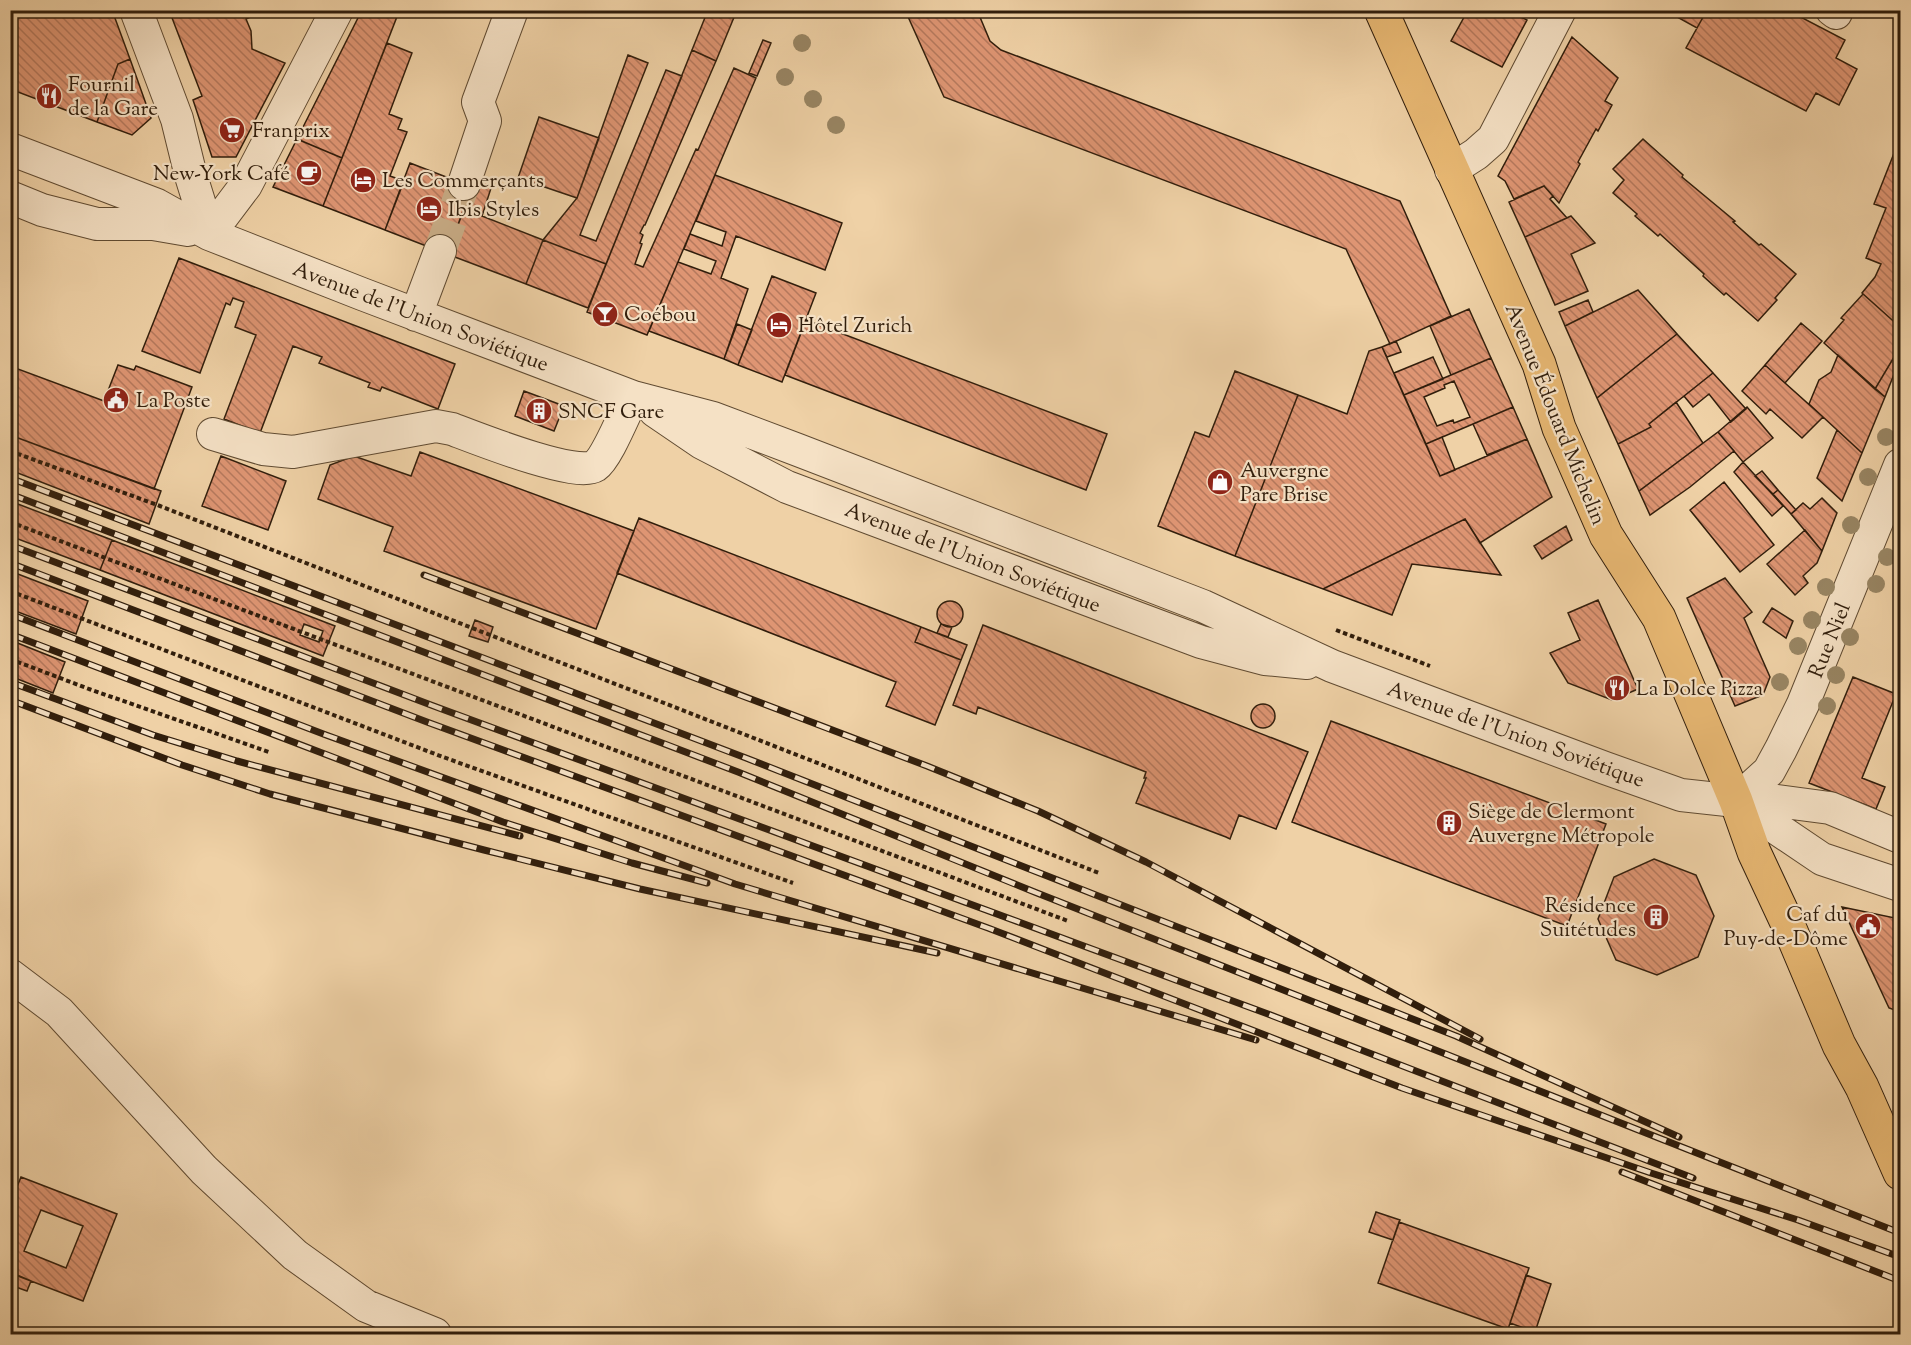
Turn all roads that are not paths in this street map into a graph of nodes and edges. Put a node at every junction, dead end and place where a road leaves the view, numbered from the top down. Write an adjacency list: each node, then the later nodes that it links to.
1 (136, 10): 10 (street)
2 (337, 10): 10 (street)
3 (512, 10): 8 (street)
4 (1381, 10): 7 (main road, Avenue Édouard Michelin)
5 (1560, 10): 7 (street)
6 (10, 149): 10 (street, Avenue de l'Union Soviétique)
7 (1451, 170): 16 (main road, Avenue Édouard Michelin)
8 (464, 184)
9 (10, 197): 10 (street, Avenue de l'Union Soviétique)
10 (209, 234): 12 (street, Avenue de l'Union Soviétique)
11 (440, 251): 12 (street)
12 (417, 315): 13 (street, Avenue de l'Union Soviétique)
13 (633, 397): 14 (street); 16 (street, Avenue de l'Union Soviétique)
14 (213, 434)
15 (1900, 465): 16 (street, Rue Niel)
16 (1736, 801): 17 (street, Avenue de l'Union Soviétique); 18 (street); 20 (main road, Avenue Édouard Michelin)
17 (1900, 837)
18 (1900, 885)
19 (10, 975): 21 (street)
20 (1900, 1173)
21 (435, 1335)

